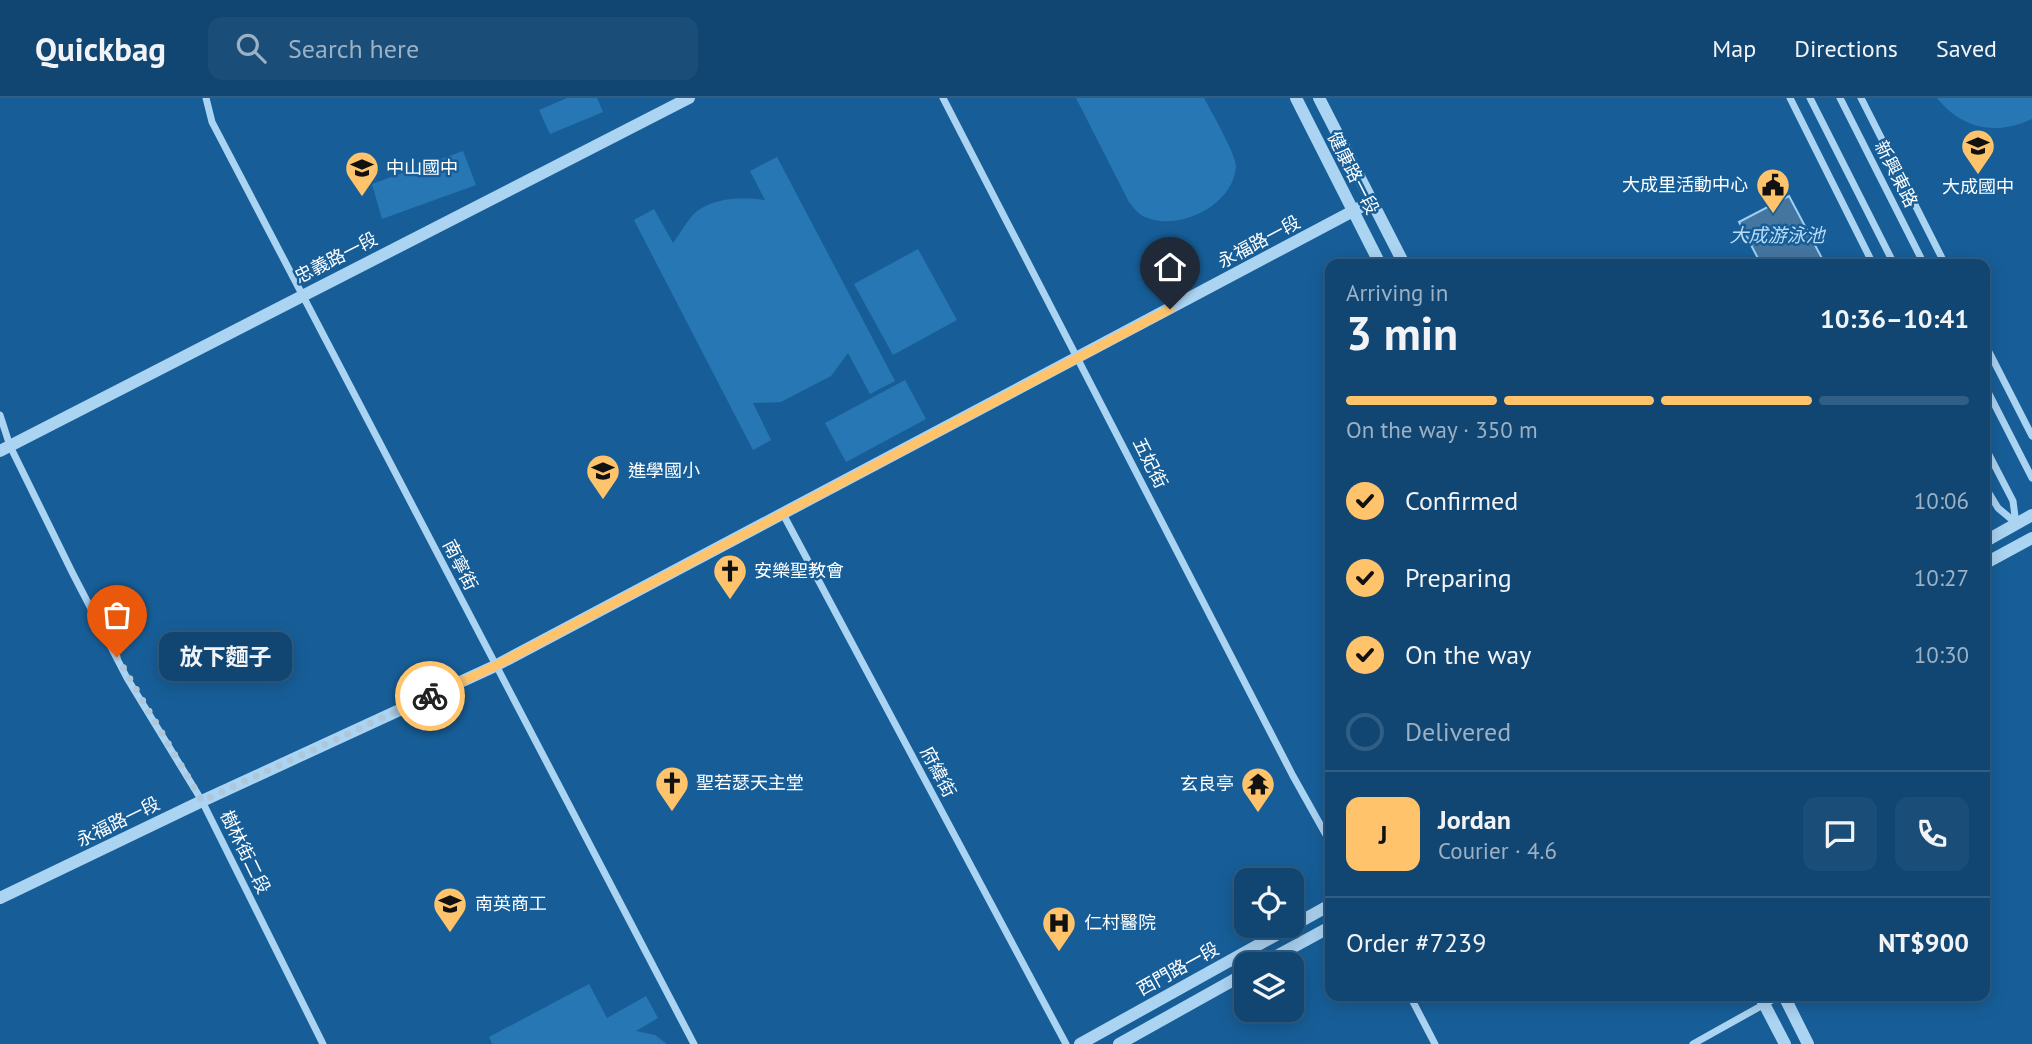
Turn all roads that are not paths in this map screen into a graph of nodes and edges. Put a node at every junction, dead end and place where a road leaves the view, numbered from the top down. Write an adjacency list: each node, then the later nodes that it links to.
1 (206, 98): 18 (street, 南寧街)
2 (689, 98): 18 (street, 忠義路一段)
3 (943, 98): 20 (street, 五妃街)
4 (1296, 98): 11 (street, 健康路一段)
5 (1320, 98): 10 (street, 健康路一段)
6 (1790, 98): 14 (street)
7 (1810, 98): 15 (street)
8 (1840, 98): 16 (street, 新興東路)
9 (1861, 98): 17 (street, 新興東路)
10 (1372, 201): 11 (street, 永福路一段); 13 (street, 健康路一段)
11 (1353, 211): 12 (street, 健康路一段); 20 (street, 永福路一段)
12 (1377, 259)
13 (1401, 259)
14 (1870, 259)
15 (1891, 259)
16 (1921, 259)
17 (1942, 259)
18 (302, 295): 24 (street, 忠義路一段); 34 (street, 南寧街)
19 (1990, 354): 23 (street)
20 (1078, 357): 28 (street, 永福路一段); 36 (street, 五妃街)
21 (1990, 396): 26 (street)
22 (0, 415): 24 (street, 樹林街二段)
23 (2032, 436)
24 (5, 448): 35 (street, 樹林街二段)
25 (1990, 457): 30 (street)
26 (2032, 478)
27 (1990, 496): 30 (street)
28 (782, 514): 34 (street, 永福路一段); 48 (street, 府緯街)
29 (2032, 515): 30 (street)
30 (2016, 524): 31 (street); 32 (street)
31 (1990, 539)
32 (2030, 543): 33 (street)
33 (1990, 561)
34 (495, 666): 35 (street, 永福路一段); 47 (street, 南寧街)
35 (202, 801): 37 (street, 永福路一段); 46 (street, 樹林街二段)
36 (1325, 833)
37 (0, 898)
38 (1325, 908): 49 (street, 西門路一段)
39 (1325, 930): 40 (street)
40 (1284, 952)
41 (1234, 980): 50 (street, 西門路一段)
42 (1413, 1001): 51 (street)
43 (1760, 1001): 52 (street)
44 (1763, 1001): 53 (street)
45 (1785, 1001): 54 (street)
46 (323, 1044)
47 (694, 1044)
48 (1066, 1044)
49 (1080, 1044)
50 (1119, 1044)
51 (1435, 1044)
52 (1693, 1044)
53 (1785, 1044)
54 (1808, 1044)

